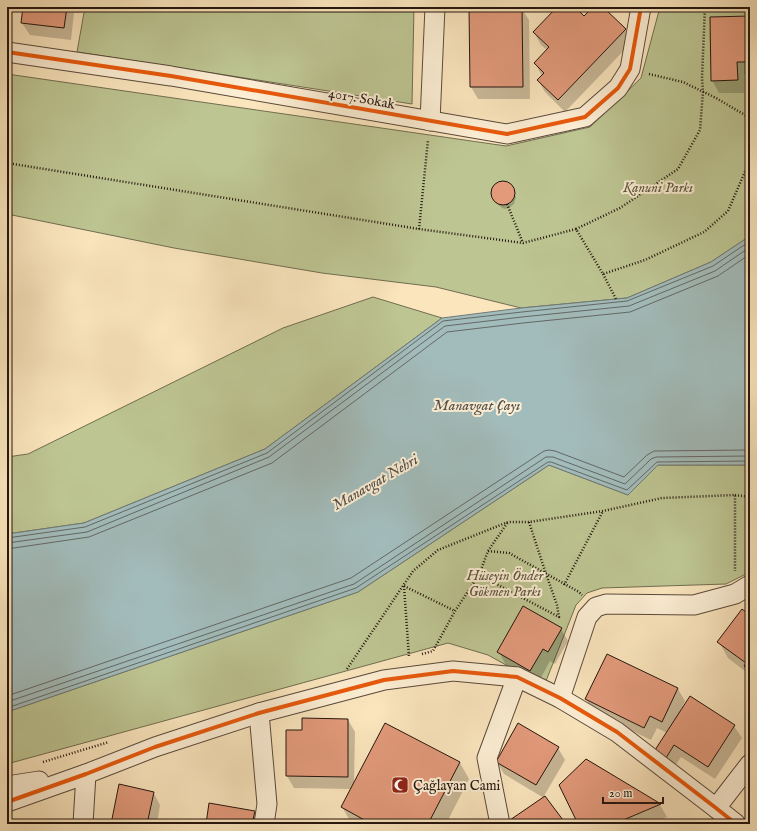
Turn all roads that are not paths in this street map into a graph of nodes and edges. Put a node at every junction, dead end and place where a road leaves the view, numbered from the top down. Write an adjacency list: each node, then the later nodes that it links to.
1 (435, 7): 4 (street)
2 (642, 7): 4 (street, 4017. Sokak)
3 (7, 52): 4 (street, 4017. Sokak)
4 (430, 121)
5 (743, 590): 7 (street)
6 (517, 677): 7 (street); 8 (street); 17 (street)
7 (560, 698): 13 (street)
8 (260, 713): 10 (street); 16 (street)
9 (750, 764): 13 (street)
10 (86, 774): 11 (street); 12 (street); 14 (street); 15 (street)
11 (7, 786)
12 (7, 802)
13 (716, 808): 18 (street)
14 (7, 813)
15 (83, 824)
16 (264, 824)
17 (500, 824)
18 (736, 824)

